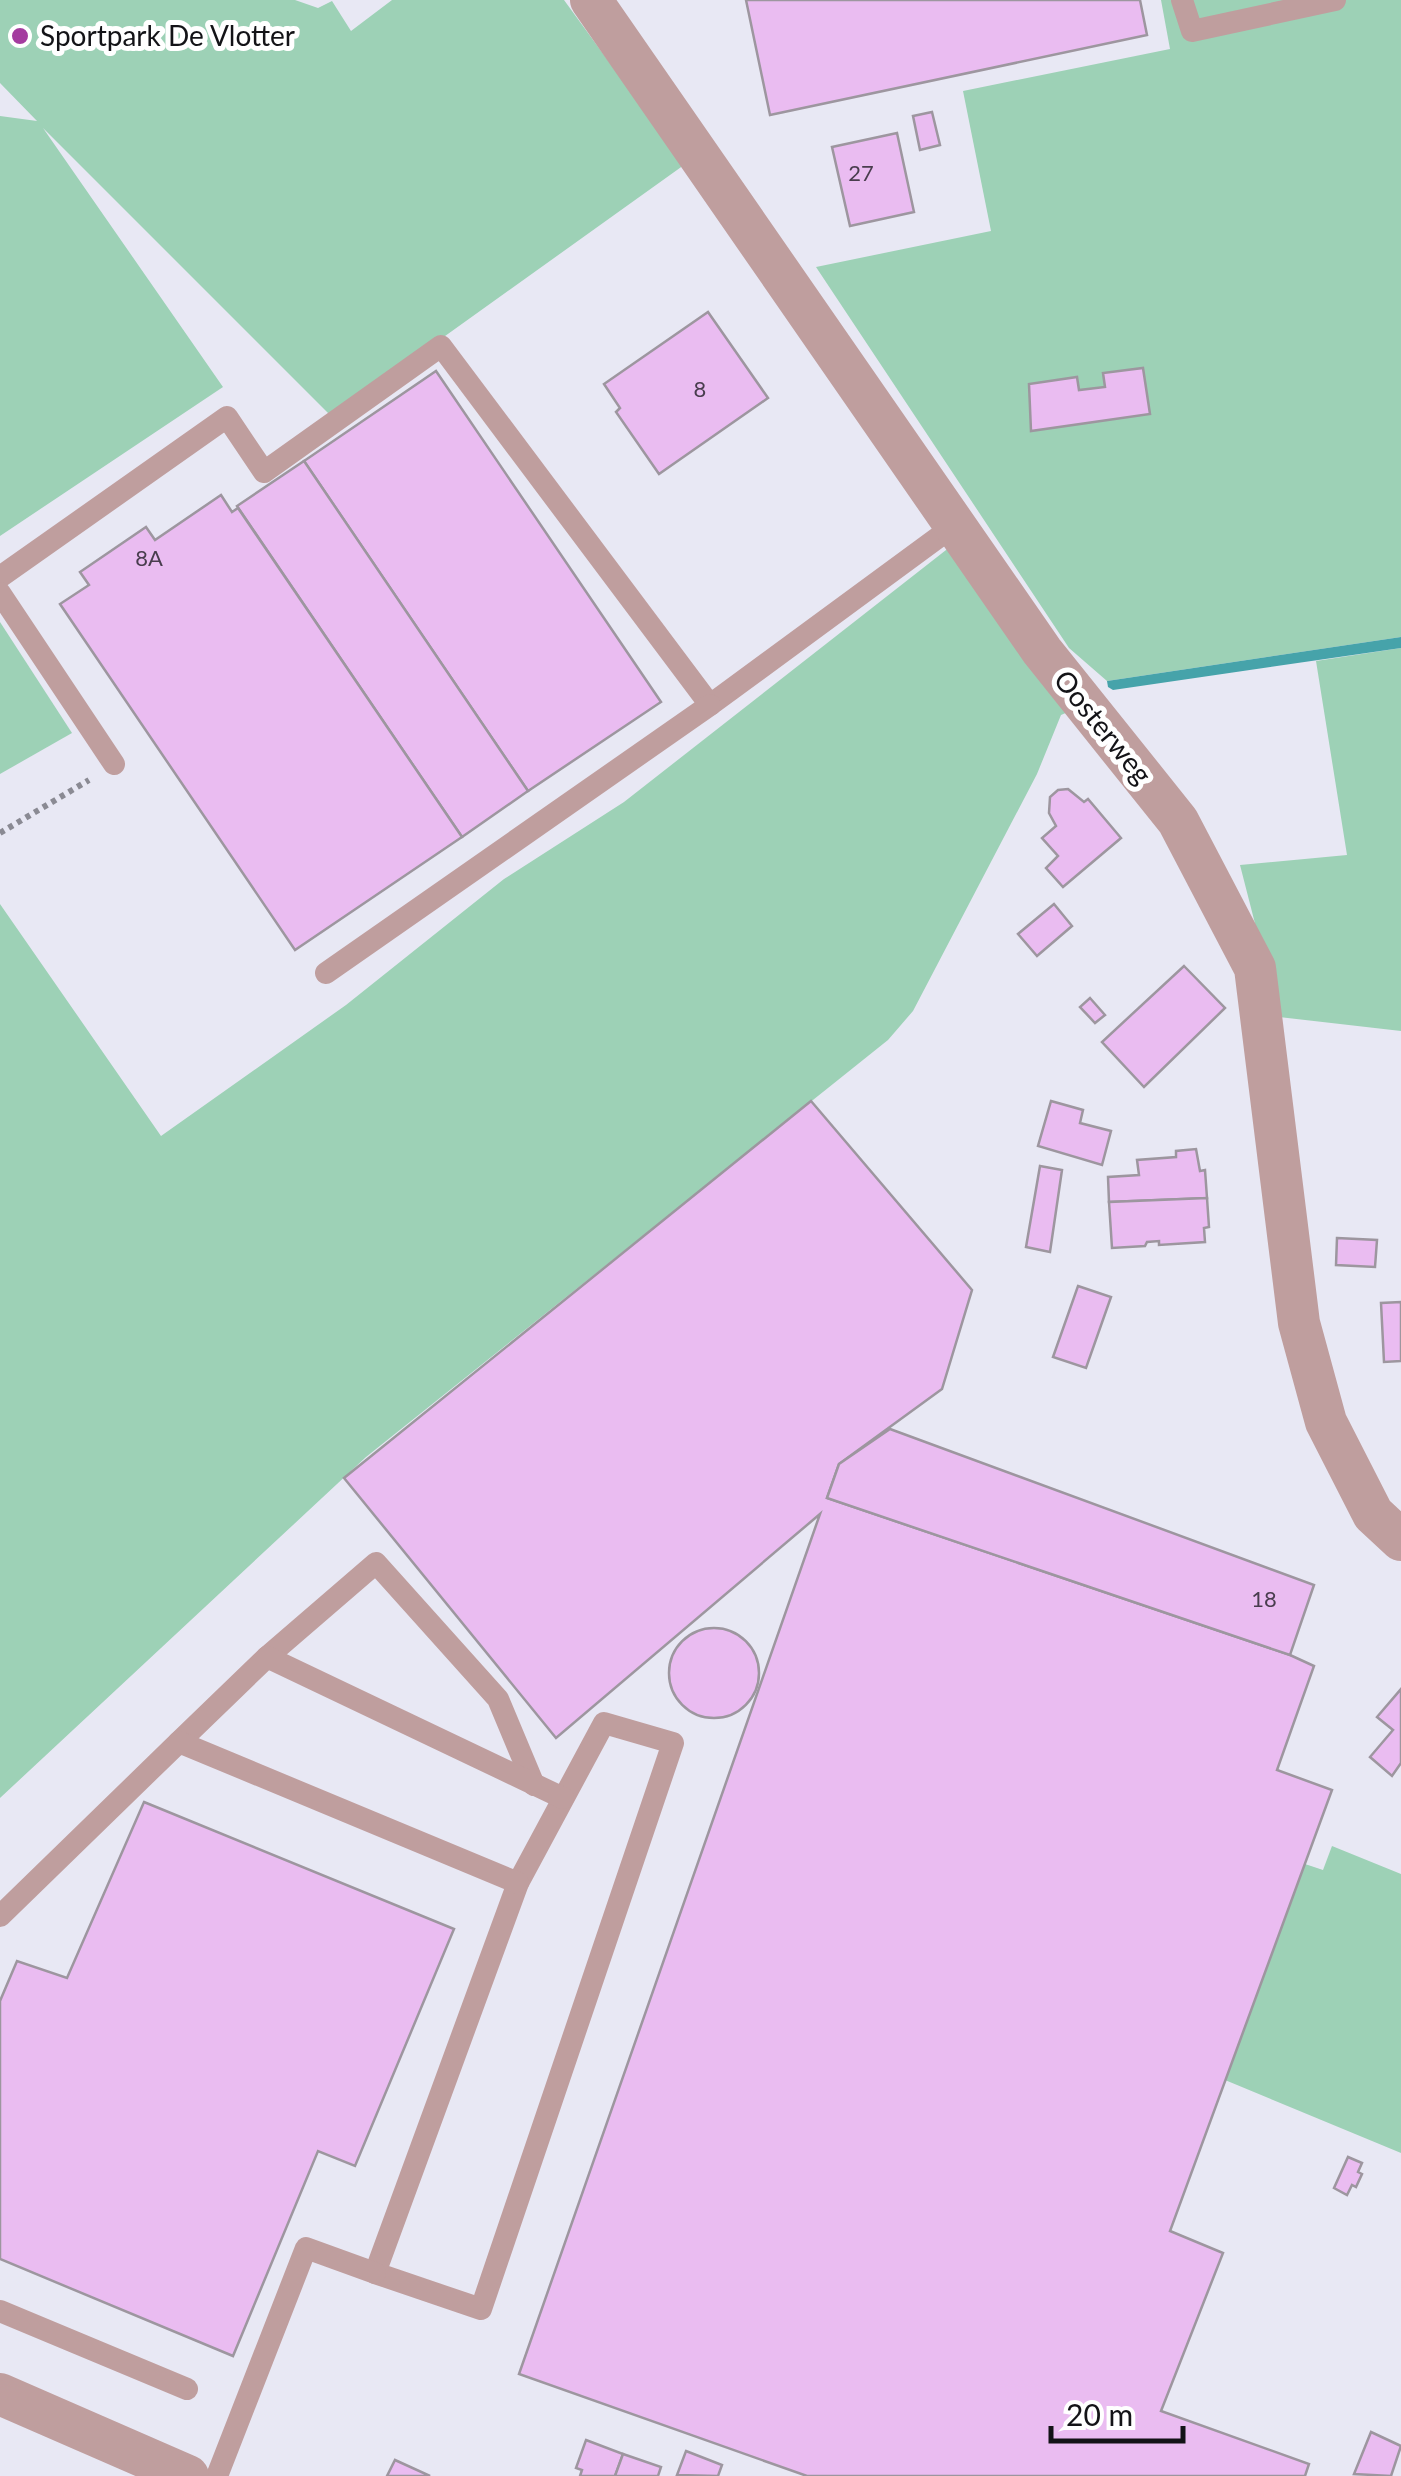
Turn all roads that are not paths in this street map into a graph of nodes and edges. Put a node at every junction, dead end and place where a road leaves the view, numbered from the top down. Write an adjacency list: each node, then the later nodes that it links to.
1 (592, 0): 4 (street, Oosterweg)
2 (1182, 0): 3 (lane)
3 (1335, 0)
4 (955, 525): 7 (lane); 10 (street, Oosterweg)
5 (0, 577): 7 (lane)
6 (0, 593): 8 (lane)
7 (710, 705): 9 (lane)
8 (114, 764)
9 (326, 973)
10 (1401, 1540)
11 (267, 1658): 12 (lane); 13 (lane); 13 (lane)
12 (178, 1742): 15 (lane); 16 (lane)
13 (534, 1785): 14 (lane)
14 (564, 1798): 15 (lane); 17 (lane)
15 (518, 1883): 17 (lane)
16 (0, 1916)
17 (375, 2273): 22 (lane)
18 (0, 2311): 19 (lane)
19 (186, 2389)
20 (0, 2394): 21 (street)
21 (188, 2476)
22 (218, 2476)

